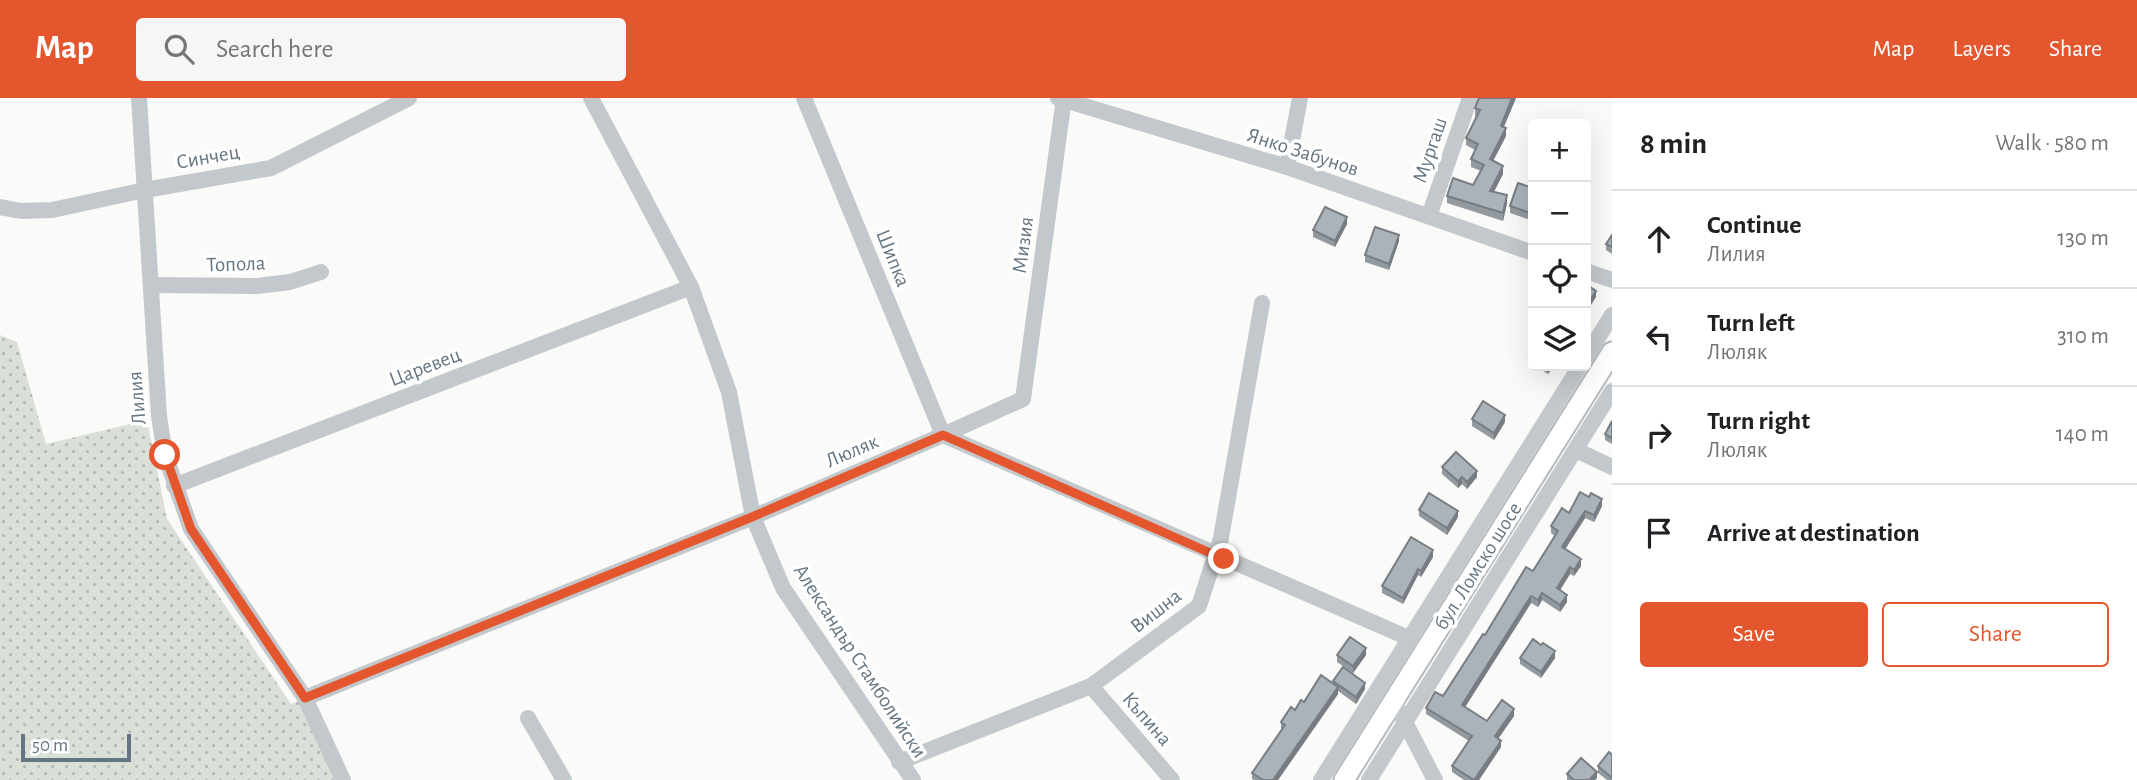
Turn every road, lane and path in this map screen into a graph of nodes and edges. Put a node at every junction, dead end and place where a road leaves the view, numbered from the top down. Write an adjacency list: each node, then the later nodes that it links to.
1 (139, 98): 9 (street, Лилия)
2 (409, 98): 9 (street, Синчец)
3 (591, 98): 17 (street, Александър Стамболийски)
4 (804, 98): 25 (street, Шипка)
5 (1300, 98): 8 (street)
6 (1470, 98): 11 (street, Мургаш)
7 (1062, 99): 8 (street, Янко Забунов); 24 (street, Мизия)
8 (1287, 167): 11 (street, Янко Забунов)
9 (145, 190): 10 (street, Синчец); 16 (street, Лилия)
10 (0, 207)
11 (1429, 216): 12 (street, Янко Забунов)
12 (1528, 251)
13 (321, 272): 16 (street, Топола)
14 (1591, 273): 15 (street)
15 (1612, 280)
16 (151, 285): 28 (street, Лилия)
17 (691, 287): 28 (street, Царевец); 29 (street, Александър Стамболийски)
18 (1262, 303): 30 (street, Вишна)
19 (1612, 315): 20 (street)
20 (1591, 349)
21 (1612, 352): 34 (main road, бул. Ломско шосе)
22 (1577, 371): 31 (street)
23 (1612, 391): 26 (street)
24 (1023, 399): 25 (street, Люляк)
25 (943, 435): 29 (street, Люляк); 30 (street)
26 (1576, 450): 27 (street); 37 (street)
27 (1612, 467)
28 (174, 486): 33 (street, Лилия)
29 (752, 517): 33 (street, Люляк); 38 (street, Александър Стамболийски)
30 (1216, 555): 31 (street); 32 (street, Вишна)
31 (1411, 639): 36 (street)
32 (1091, 686): 38 (street, Вишна); 42 (street, Къпина)
33 (305, 698): 39 (street, Лилия)
34 (1394, 701): 36 (main road, бул. Ломско шосе); 37 (street)
35 (528, 718): 40 (street)
36 (1372, 718): 43 (street); 44 (main road, бул. Ломско шосе)
37 (1406, 723): 45 (street); 46 (street)
38 (899, 762): 41 (street, Александър Стамболийски)
39 (342, 780)
40 (564, 780)
41 (913, 780)
42 (1172, 780)
43 (1321, 780)
44 (1344, 780)
45 (1369, 780)
46 (1435, 780)

